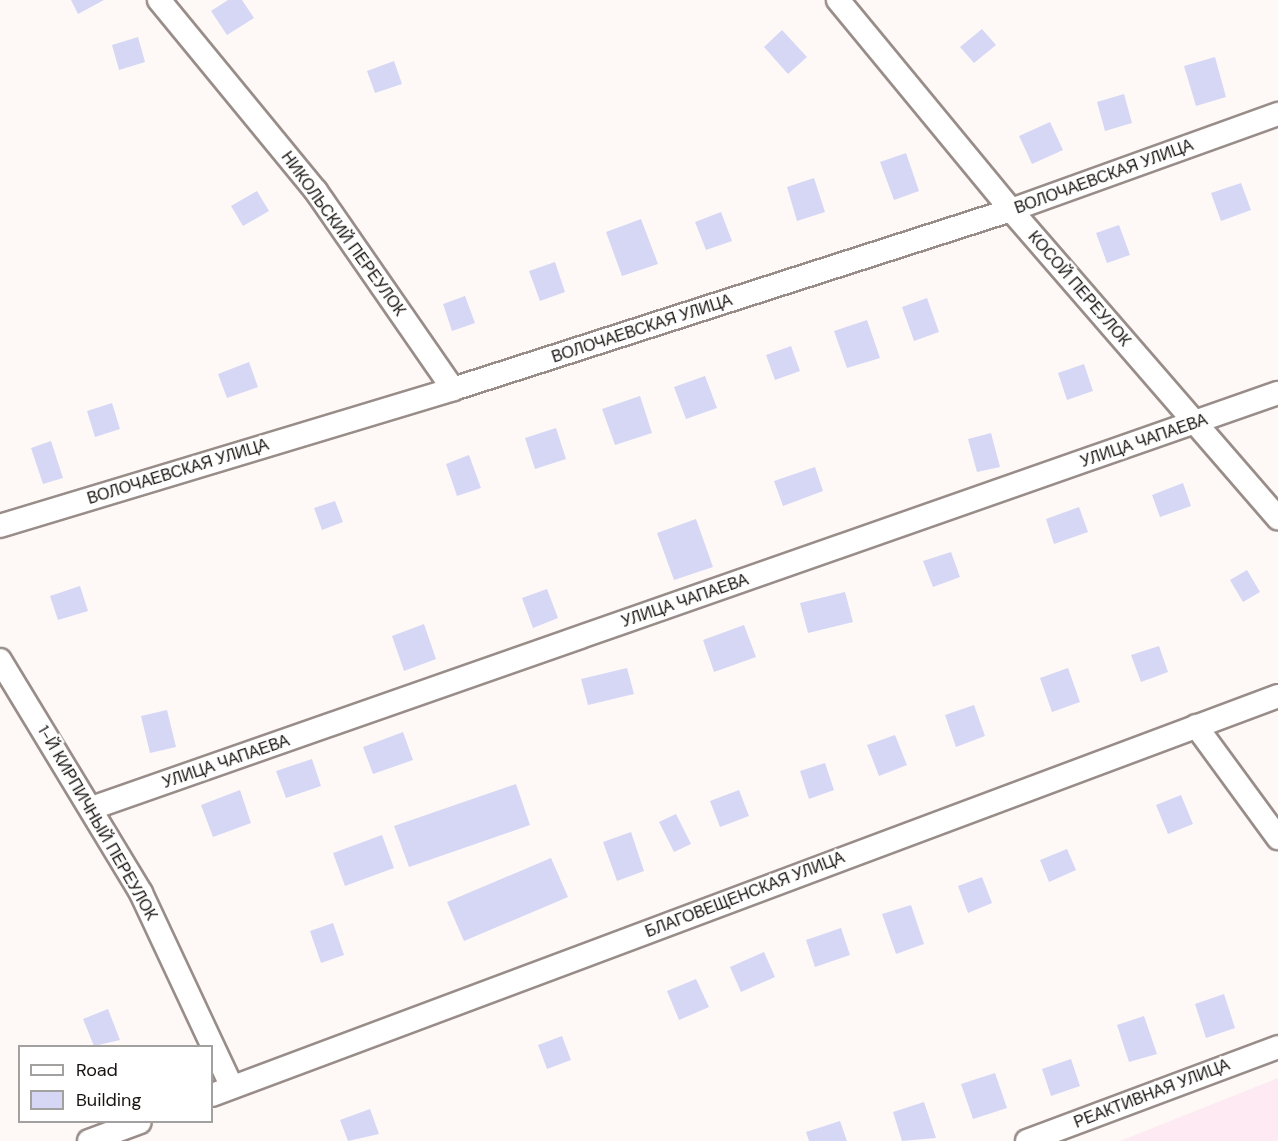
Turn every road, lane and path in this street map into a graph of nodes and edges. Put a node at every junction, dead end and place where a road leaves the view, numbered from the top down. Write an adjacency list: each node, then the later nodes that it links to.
1 (159, 0): 5 (street, НИКОЛЬСКИЙ ПЕРЕУЛОК)
2 (838, 0): 4 (street, КОСОЙ ПЕРЕУЛОК)
3 (1278, 114): 4 (street, ВОЛОЧАЕВСКАЯ УЛИЦА)
4 (1011, 210): 5 (street, ВОЛОЧАЕВСКАЯ УЛИЦА); 7 (street, КОСОЙ ПЕРЕУЛОК)
5 (453, 389): 9 (street, ВОЛОЧАЕВСКАЯ УЛИЦА)
6 (1278, 393): 7 (street, УЛИЦА ЧАПАЕВА)
7 (1195, 423): 8 (street, КОСОЙ ПЕРЕУЛОК); 13 (street, УЛИЦА ЧАПАЕВА)
8 (1278, 518)
9 (0, 526)
10 (0, 660): 13 (street, 1-Й КИРПИЧНЫЙ ПЕРЕУЛОК)
11 (1278, 696): 12 (street, БЛАГОВЕЩЕНСКАЯ УЛИЦА)
12 (1196, 726): 14 (street); 18 (street, БЛАГОВЕЩЕНСКАЯ УЛИЦА)
13 (92, 808): 15 (street, 1-Й КИРПИЧНЫЙ ПЕРЕУЛОК)
14 (1278, 838)
15 (203, 1045)
16 (1278, 1047): 21 (street, РЕАКТИВНАЯ УЛИЦА)
17 (213, 1069): 18 (street, 1-Й КИРПИЧНЫЙ ПЕРЕУЛОК)
18 (222, 1091)
19 (137, 1123): 20 (street)
20 (89, 1141)
21 (1027, 1141)

